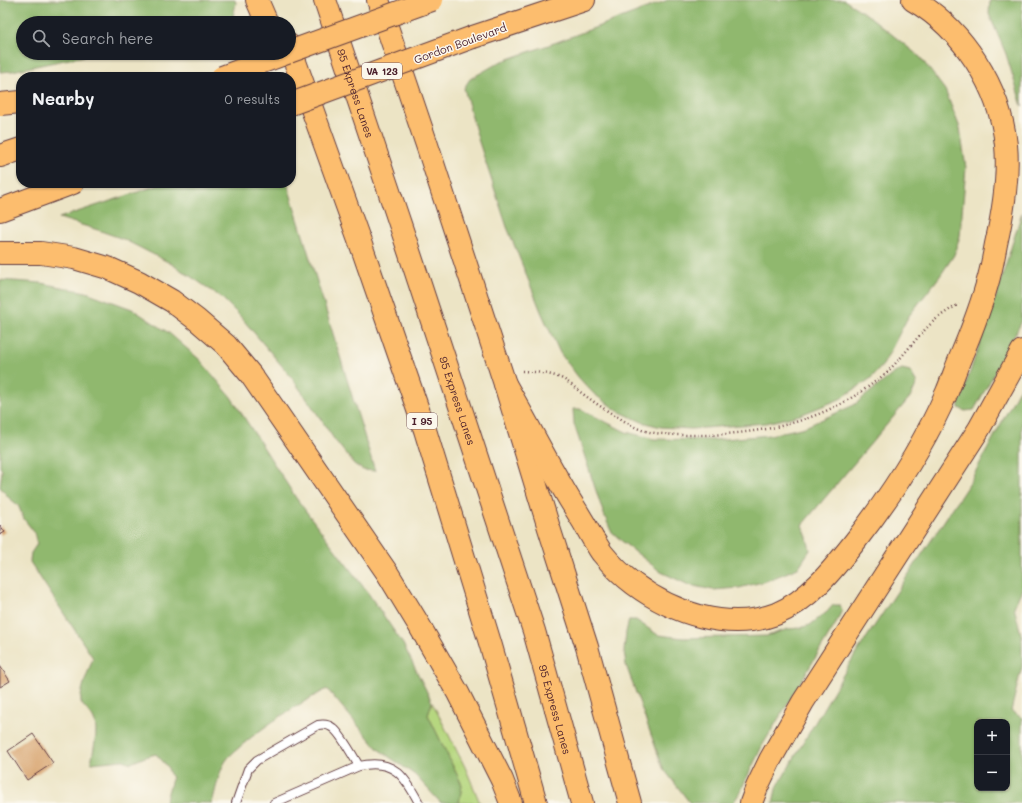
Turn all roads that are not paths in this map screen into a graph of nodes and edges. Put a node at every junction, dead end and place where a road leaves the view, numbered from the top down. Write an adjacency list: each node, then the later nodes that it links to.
1 (257, 0): 8 (highway)
2 (273, 0): 9 (highway)
3 (324, 0): 34 (highway, 95 Express Lanes)
4 (378, 0): 27 (highway)
5 (432, 0): 10 (highway, bridge)
6 (584, 0): 18 (highway, Gordon Boulevard / VA 123, bridge)
7 (913, 0): 27 (highway)
8 (264, 16)
9 (279, 16)
10 (296, 50)
11 (269, 60): 14 (highway, bridge)
12 (283, 60): 15 (highway)
13 (294, 60): 24 (highway, I 95)
14 (236, 72)
15 (288, 72)
16 (296, 92): 24 (highway)
17 (16, 102): 19 (highway)
18 (296, 102)
19 (0, 104)
20 (16, 151): 21 (highway)
21 (0, 156)
22 (59, 188): 23 (highway)
23 (0, 210)
24 (361, 245): 33 (highway, I 95)
25 (0, 253): 32 (highway)
26 (1022, 351): 36 (highway)
27 (503, 377): 35 (highway)
28 (359, 766): 29 (lane); 30 (lane); 31 (lane)
29 (236, 803)
30 (274, 803)
31 (419, 803)
32 (511, 803)
33 (536, 803)
34 (582, 803)
35 (630, 803)
36 (751, 803)

